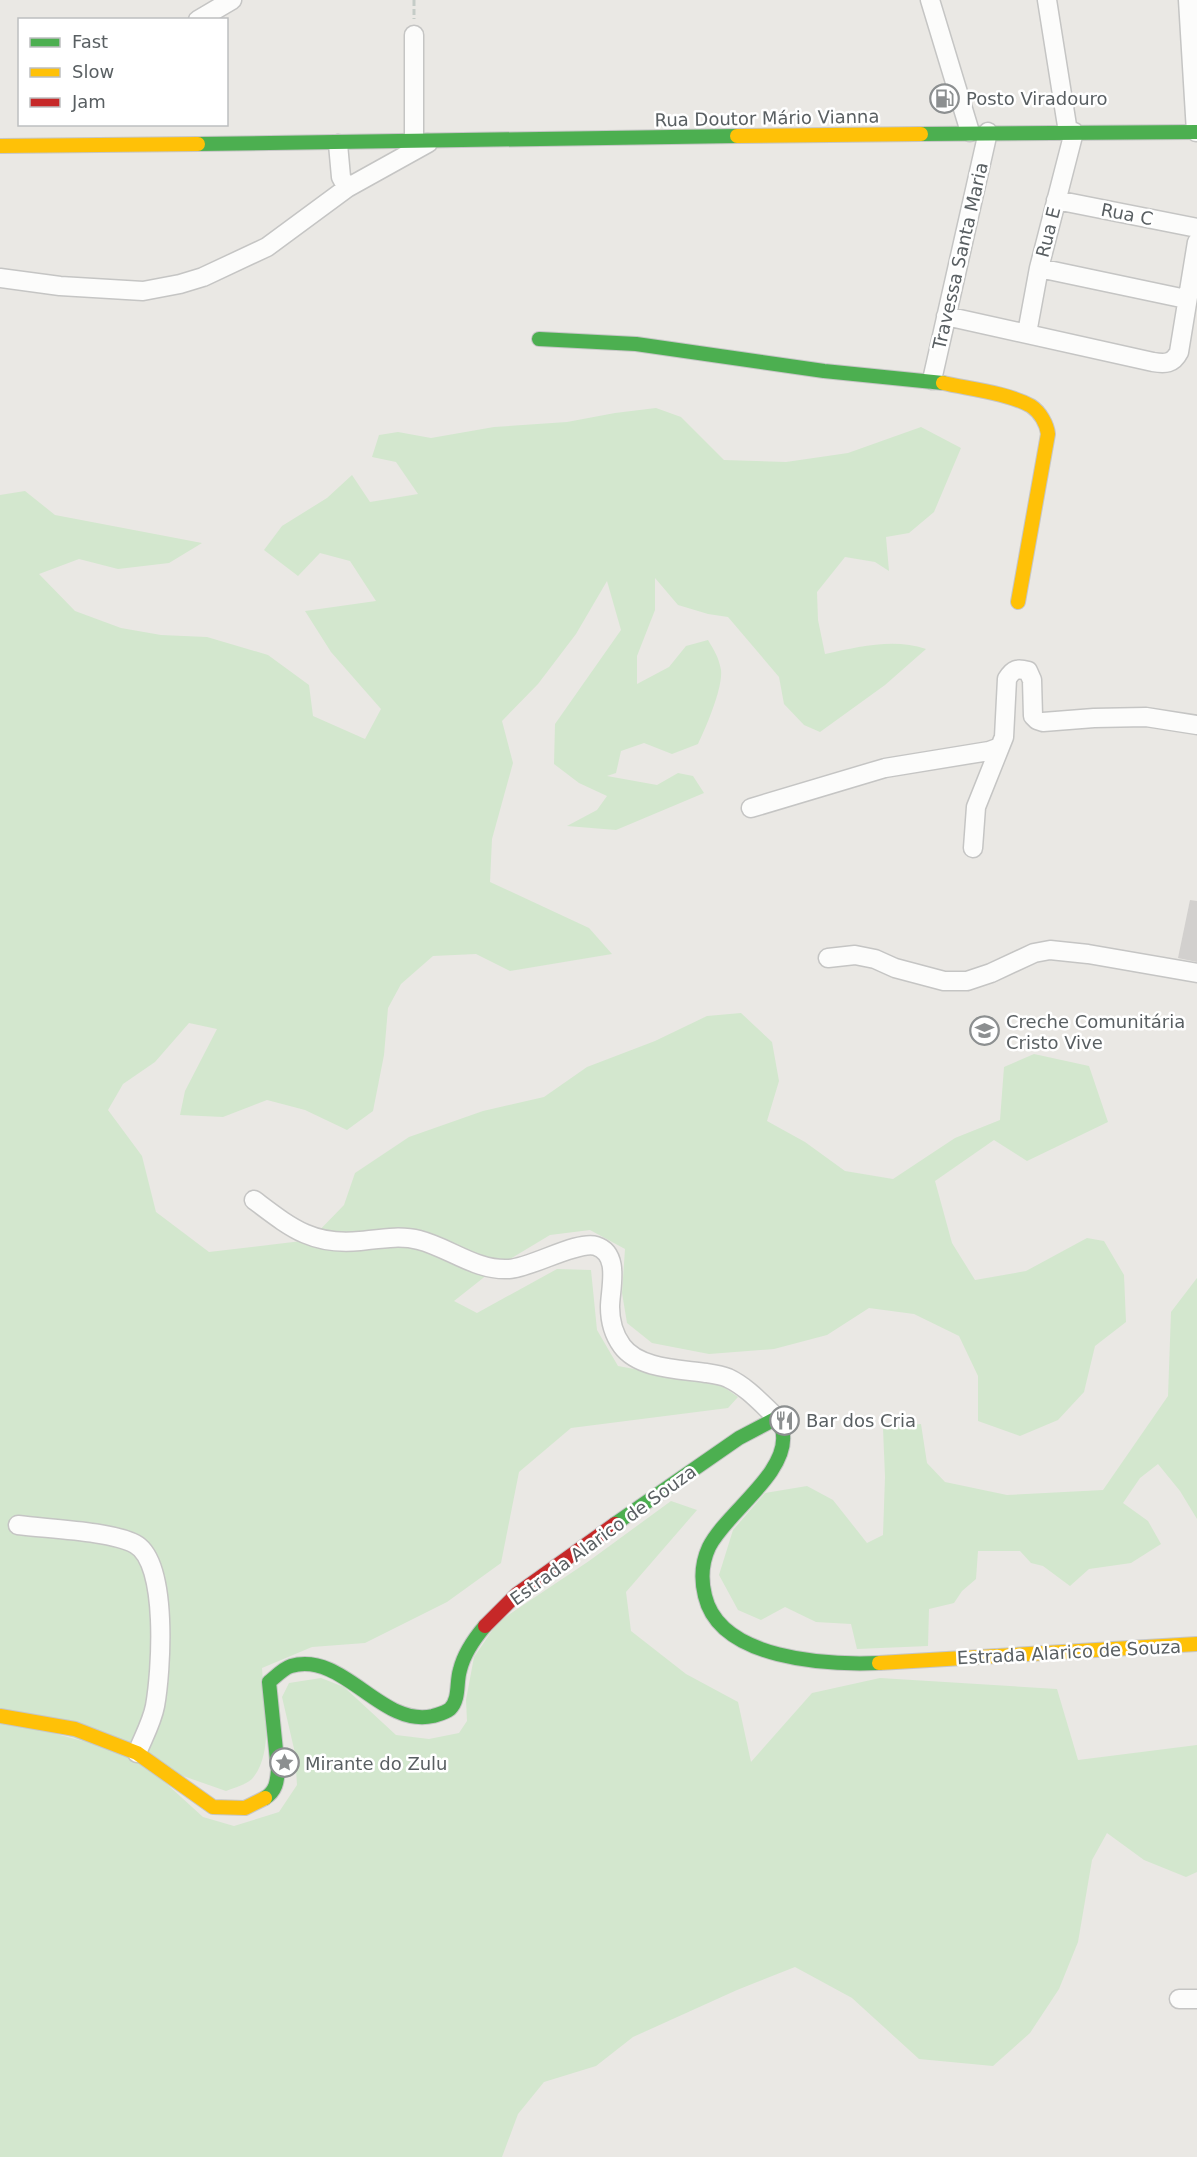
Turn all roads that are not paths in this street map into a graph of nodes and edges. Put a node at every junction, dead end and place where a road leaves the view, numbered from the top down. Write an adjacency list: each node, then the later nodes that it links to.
1 (232, 0): 5 (street)
2 (930, 0): 7 (street)
3 (1047, 0): 8 (street)
4 (1188, 0): 9 (street)
5 (201, 18)
6 (414, 35): 10 (street)
7 (979, 132): 8 (street, Rua Doutor Mário Vianna); 10 (street, Rua Doutor Mário Vianna); 20 (street, Travessa Santa Maria)
8 (1071, 132): 9 (street, Rua Doutor Mário Vianna); 14 (street, Rua E)
9 (1196, 132)
10 (422, 142): 11 (street, Rua Doutor Mário Vianna); 13 (street)
11 (338, 144): 12 (street, Rua Doutor Mário Vianna); 13 (street)
12 (0, 146)
13 (347, 188): 18 (street)
14 (1056, 200): 15 (street, Rua C); 17 (street, Rua E)
15 (1197, 228)
16 (1197, 242): 19 (street)
17 (1039, 268): 19 (street); 21 (street, Rua E)
18 (0, 278)
19 (1186, 299): 21 (street)
20 (946, 316): 21 (street); 23 (street, Travessa Santa Maria)
21 (1027, 333)
22 (539, 339): 23 (street)
23 (932, 380): 24 (street)
24 (1018, 602)
25 (1197, 725): 26 (street)
26 (1000, 747): 27 (street); 28 (street)
27 (751, 808)
28 (973, 848)
29 (828, 958): 30 (street)
30 (1195, 974)
31 (254, 1200): 32 (street)
32 (777, 1418): 34 (street, Estrada Alarico de Souza); 36 (street, Estrada Alarico de Souza)
33 (18, 1525): 36 (street)
34 (1197, 1644)
35 (0, 1716): 36 (street, Estrada Alarico de Souza)
36 (137, 1753)

